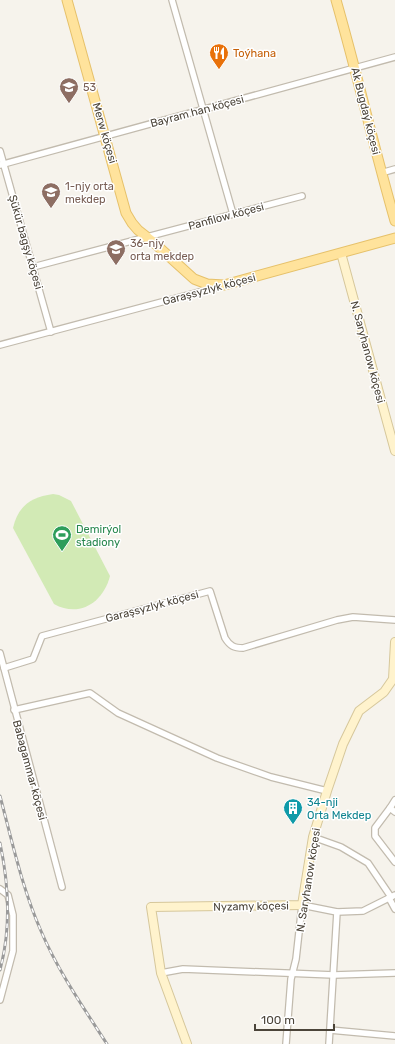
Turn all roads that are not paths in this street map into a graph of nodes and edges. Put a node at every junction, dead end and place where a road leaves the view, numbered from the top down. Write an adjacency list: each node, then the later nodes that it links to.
1 (67, 0): 7 (main road, Merw köçesi)
2 (172, 0): 6 (street)
3 (336, 0): 5 (main road, Ak Bugdaý köçesi)
4 (395, 57): 5 (street, Bayram han köçesi)
5 (355, 68): 6 (street, Bayram han köçesi); 11 (main road, Ak Bugdaý köçesi)
6 (204, 110): 7 (street, Bayram han köçesi); 13 (street)
7 (105, 135): 9 (street, Bayram han köçesi); 15 (main road, Merw köçesi)
8 (0, 151): 9 (street, Şükür bagşy köçesi)
9 (2, 164): 18 (street, Şükür bagşy köçesi)
10 (395, 169): 11 (street)
11 (381, 173): 14 (main road, Ak Bugdaý köçesi)
12 (302, 196): 13 (street, Panfilow köçesi)
13 (233, 214): 15 (street, Panfilow köçesi)
14 (395, 222)
15 (146, 236): 18 (street, Panfilow köçesi); 19 (main road, Merw köçesi)
16 (395, 238): 17 (main road, Garaşsyzlyk köçesi)
17 (341, 253): 19 (main road, Garaşsyzlyk köçesi); 22 (main road, N. Saryhanow köçesi)
18 (33, 267): 20 (street, Şükür bagşy köçesi)
19 (224, 286): 20 (street, Garaşsyzlyk köçesi)
20 (51, 332): 21 (street, Garaşsyzlyk köçesi)
21 (0, 345)
22 (395, 452)
23 (395, 620): 26 (street, Garaşsyzlyk köçesi)
24 (395, 642): 27 (main road, N. Saryhanow köçesi)
25 (0, 653): 26 (street, Babagammar köçesi)
26 (4, 668): 28 (street, Babagammar köçesi)
27 (394, 678): 29 (main road, N. Saryhanow köçesi)
28 (14, 710): 29 (street); 35 (street, Babagammar köçesi)
29 (327, 791): 33 (main road, N. Saryhanow köçesi)
30 (395, 800): 31 (street)
31 (390, 808): 32 (street); 34 (street)
32 (395, 812)
33 (313, 837): 37 (street); 38 (main road, N. Saryhanow köçesi)
34 (395, 862)
35 (62, 887)
36 (0, 889): 45 (street)
37 (392, 896): 39 (street); 40 (street, Nyzamy köçesi)
38 (302, 905): 40 (street, Nyzamy köçesi); 41 (main road, Nyzamy köçesi); 42 (street, N. Saryhanow köçesi)
39 (395, 909)
40 (338, 912): 44 (street)
41 (161, 973): 42 (street); 48 (main road)
42 (292, 973): 44 (street); 49 (street, N. Saryhanow köçesi)
43 (395, 974): 44 (street)
44 (334, 975): 46 (street)
45 (0, 1000)
46 (330, 1030): 47 (street); 50 (street)
47 (395, 1036)
48 (187, 1044)
49 (286, 1044)
50 (330, 1044)

